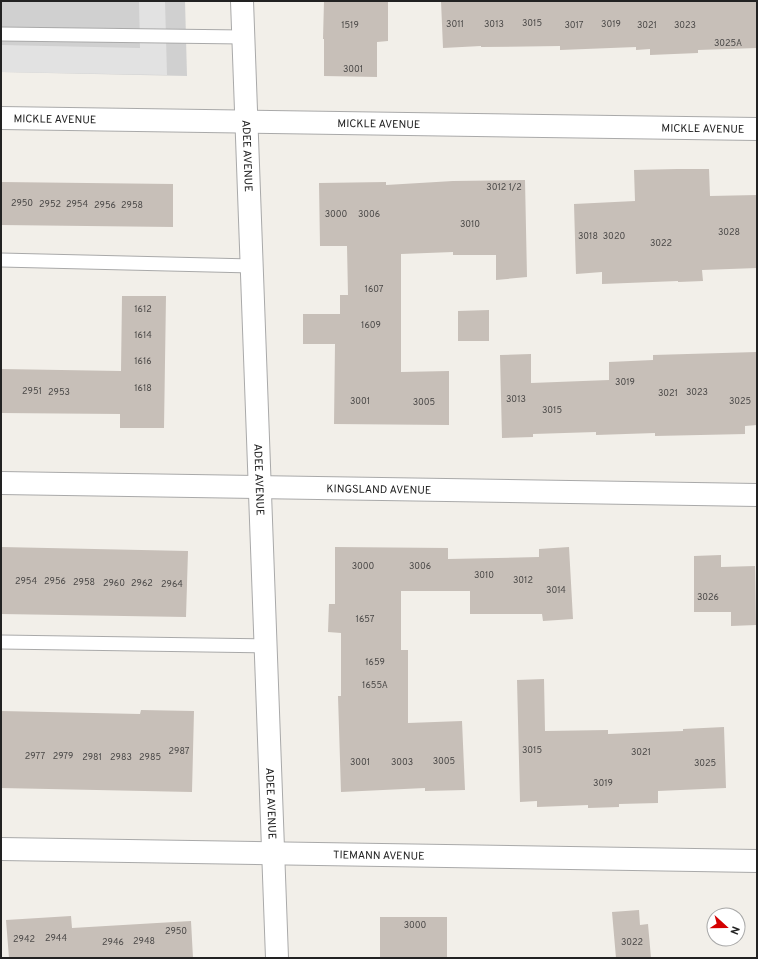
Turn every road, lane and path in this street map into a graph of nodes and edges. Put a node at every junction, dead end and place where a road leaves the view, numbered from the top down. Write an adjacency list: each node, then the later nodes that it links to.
1 (242, 1): 3 (street, ADEE AVENUE)
2 (1, 34): 3 (lane)
3 (243, 37): 5 (street, ADEE AVENUE)
4 (1, 118): 5 (street, MICKLE AVENUE)
5 (246, 121): 6 (street, MICKLE AVENUE); 8 (street, ADEE AVENUE)
6 (757, 130)
7 (1, 260): 8 (lane)
8 (252, 266): 10 (street, ADEE AVENUE)
9 (1, 483): 10 (street, KINGSLAND AVENUE)
10 (260, 487): 11 (street, KINGSLAND AVENUE); 13 (street, ADEE AVENUE)
11 (757, 495)
12 (1, 642): 13 (lane)
13 (265, 646): 15 (street, ADEE AVENUE)
14 (1, 849): 15 (street, TIEMANN AVENUE)
15 (273, 853): 16 (street, TIEMANN AVENUE); 17 (street, ADEE AVENUE)
16 (757, 861)
17 (277, 958)

